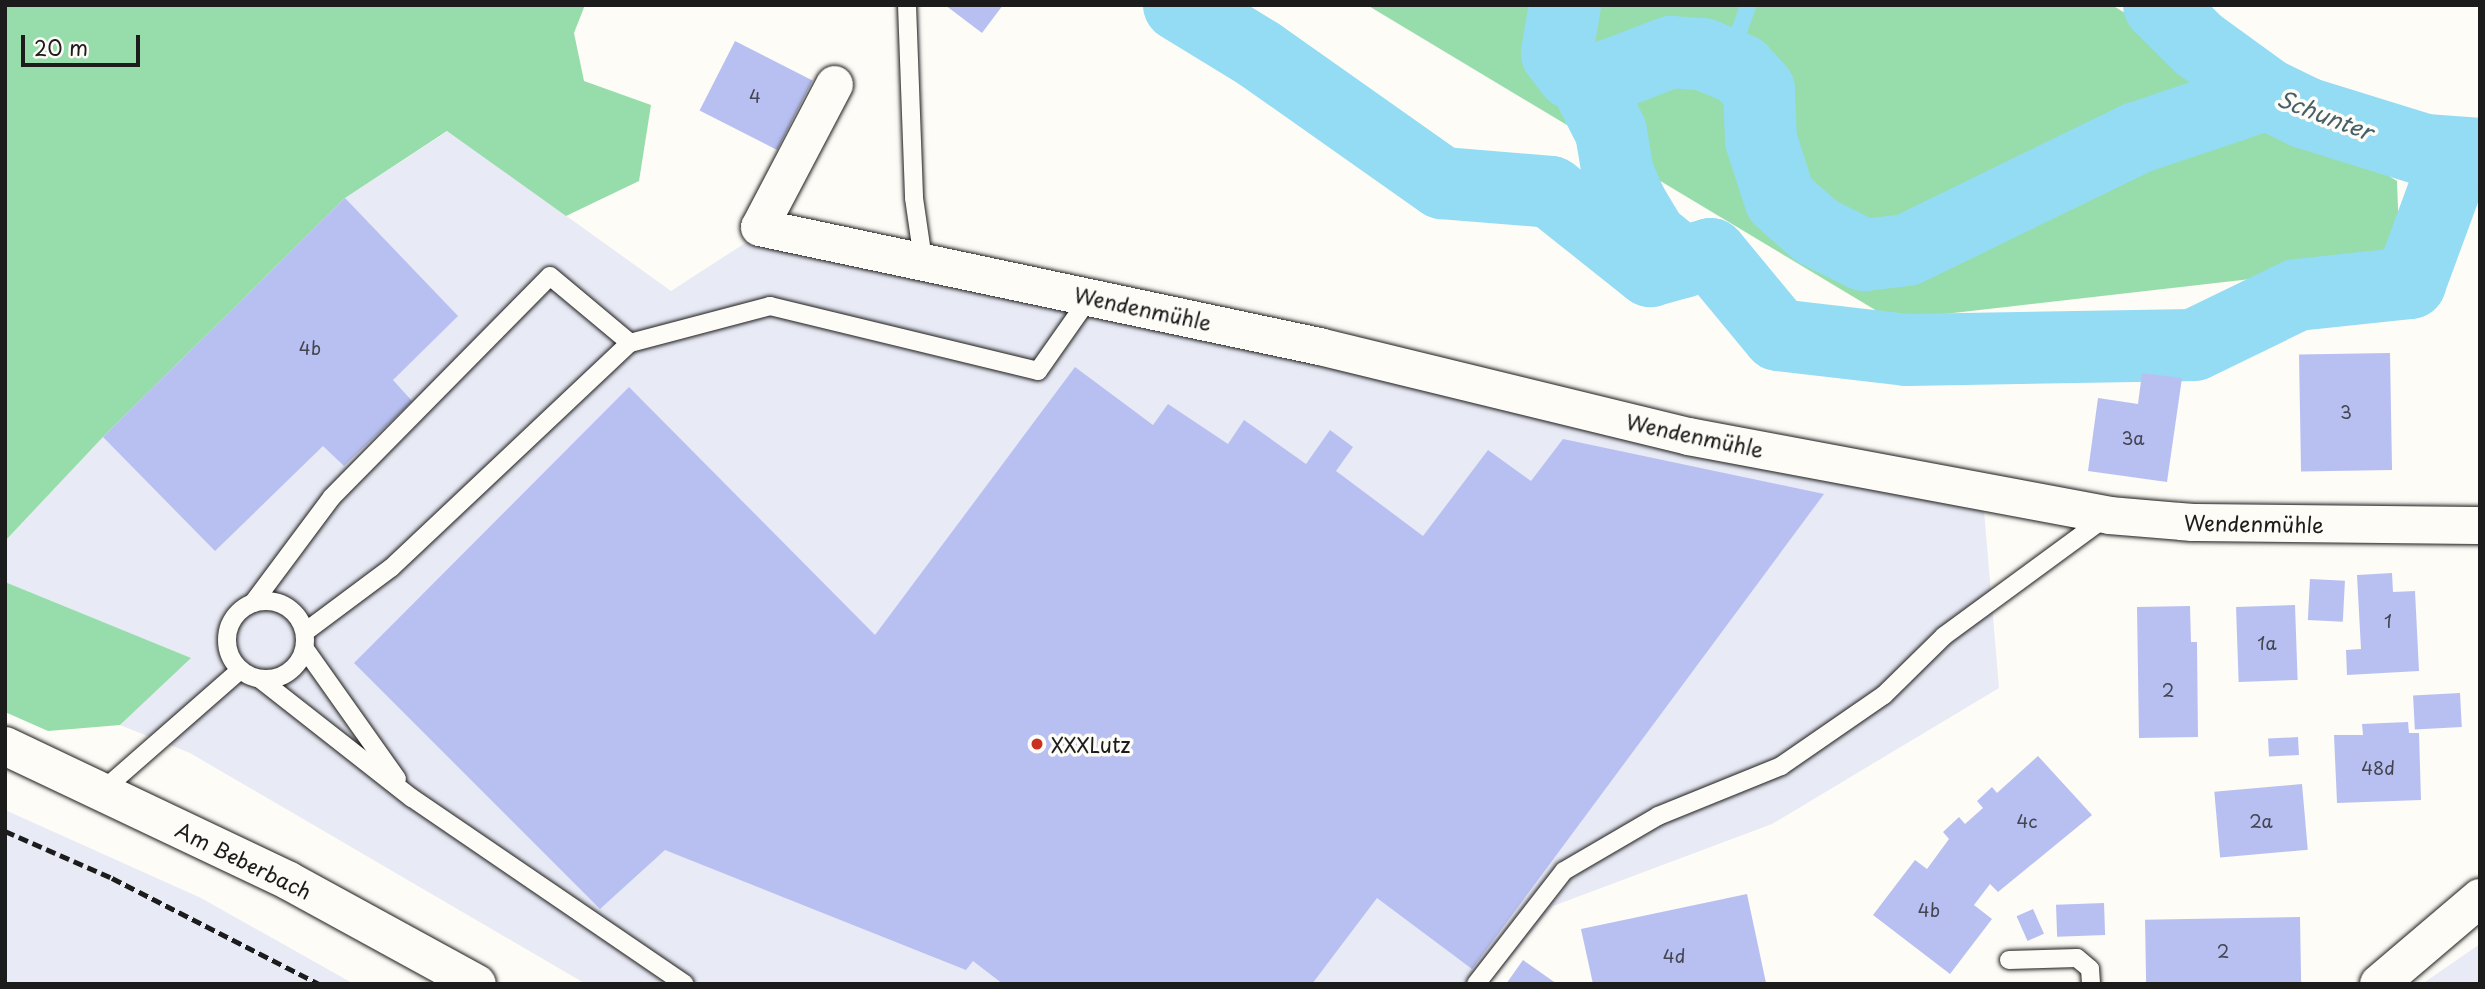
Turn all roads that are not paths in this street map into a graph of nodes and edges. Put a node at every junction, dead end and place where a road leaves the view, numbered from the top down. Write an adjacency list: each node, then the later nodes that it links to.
1 (907, 5): 3 (lane)
2 (834, 85): 3 (street, Wendenmühle)
3 (923, 260): 4 (street, Wendenmühle)
4 (1090, 298): 5 (lane); 6 (street, Wendenmühle)
5 (629, 343): 8 (lane); 9 (lane)
6 (2109, 515): 7 (street, Wendenmühle); 19 (lane)
7 (2480, 525)
8 (253, 603): 9 (lane); 10 (lane)
9 (305, 641): 11 (lane); 14 (lane)
10 (240, 670): 11 (lane); 13 (lane)
11 (260, 679): 14 (lane)
12 (5, 747): 13 (main road, Am Beberbach)
13 (102, 791): 17 (main road, Am Beberbach)
14 (412, 798): 18 (lane)
15 (2477, 908): 21 (main road)
16 (2009, 960): 20 (lane)
17 (477, 984)
18 (685, 984)
19 (1476, 984)
20 (2091, 984)
21 (2379, 984)

